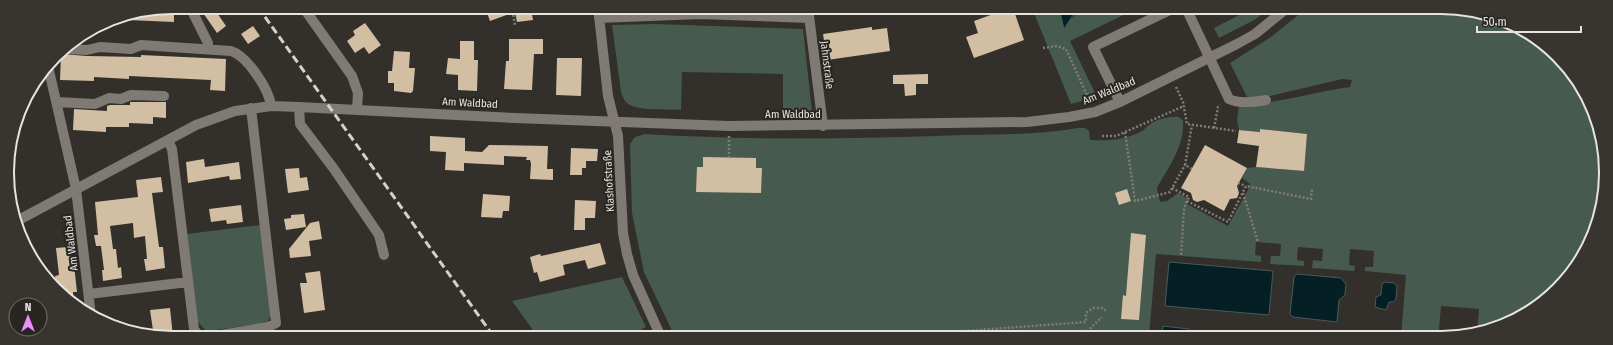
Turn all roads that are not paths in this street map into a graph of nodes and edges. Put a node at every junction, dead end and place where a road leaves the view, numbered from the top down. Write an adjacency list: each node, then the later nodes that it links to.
1 (194, 14): 9 (street)
2 (308, 14): 19 (street)
3 (598, 14): 20 (street, Klashofstraße)
4 (809, 14): 21 (street, Jahnstraße)
5 (1162, 14): 15 (street)
6 (1189, 14): 10 (street)
7 (1280, 14): 10 (street, Am Waldbad)
8 (73, 49): 9 (street)
9 (208, 49): 16 (street)
10 (1210, 58): 13 (street); 15 (street, Am Waldbad)
11 (50, 72): 14 (street, Am Waldbad)
12 (164, 96): 14 (street)
13 (1266, 100)
14 (57, 102): 23 (street, Am Waldbad)
15 (1120, 102): 21 (street, Am Waldbad)
16 (271, 106): 17 (street, Am Waldbad); 18 (street, Am Waldbad)
17 (299, 107): 19 (street, Am Waldbad); 25 (street)
18 (251, 108): 22 (street, Am Waldbad); 30 (street)
19 (357, 109): 20 (street, Am Waldbad)
20 (614, 122): 21 (street, Am Waldbad); 31 (street, Klashofstraße)
21 (823, 126)
22 (168, 140): 23 (street, Am Waldbad); 26 (street)
23 (76, 189): 24 (street, Am Waldbad); 27 (street, Am Waldbad)
24 (21, 219)
25 (384, 255)
26 (188, 282): 27 (street); 29 (street)
27 (89, 294): 28 (street, Am Waldbad)
28 (90, 308)
29 (195, 331)
30 (253, 331)
31 (658, 331)

